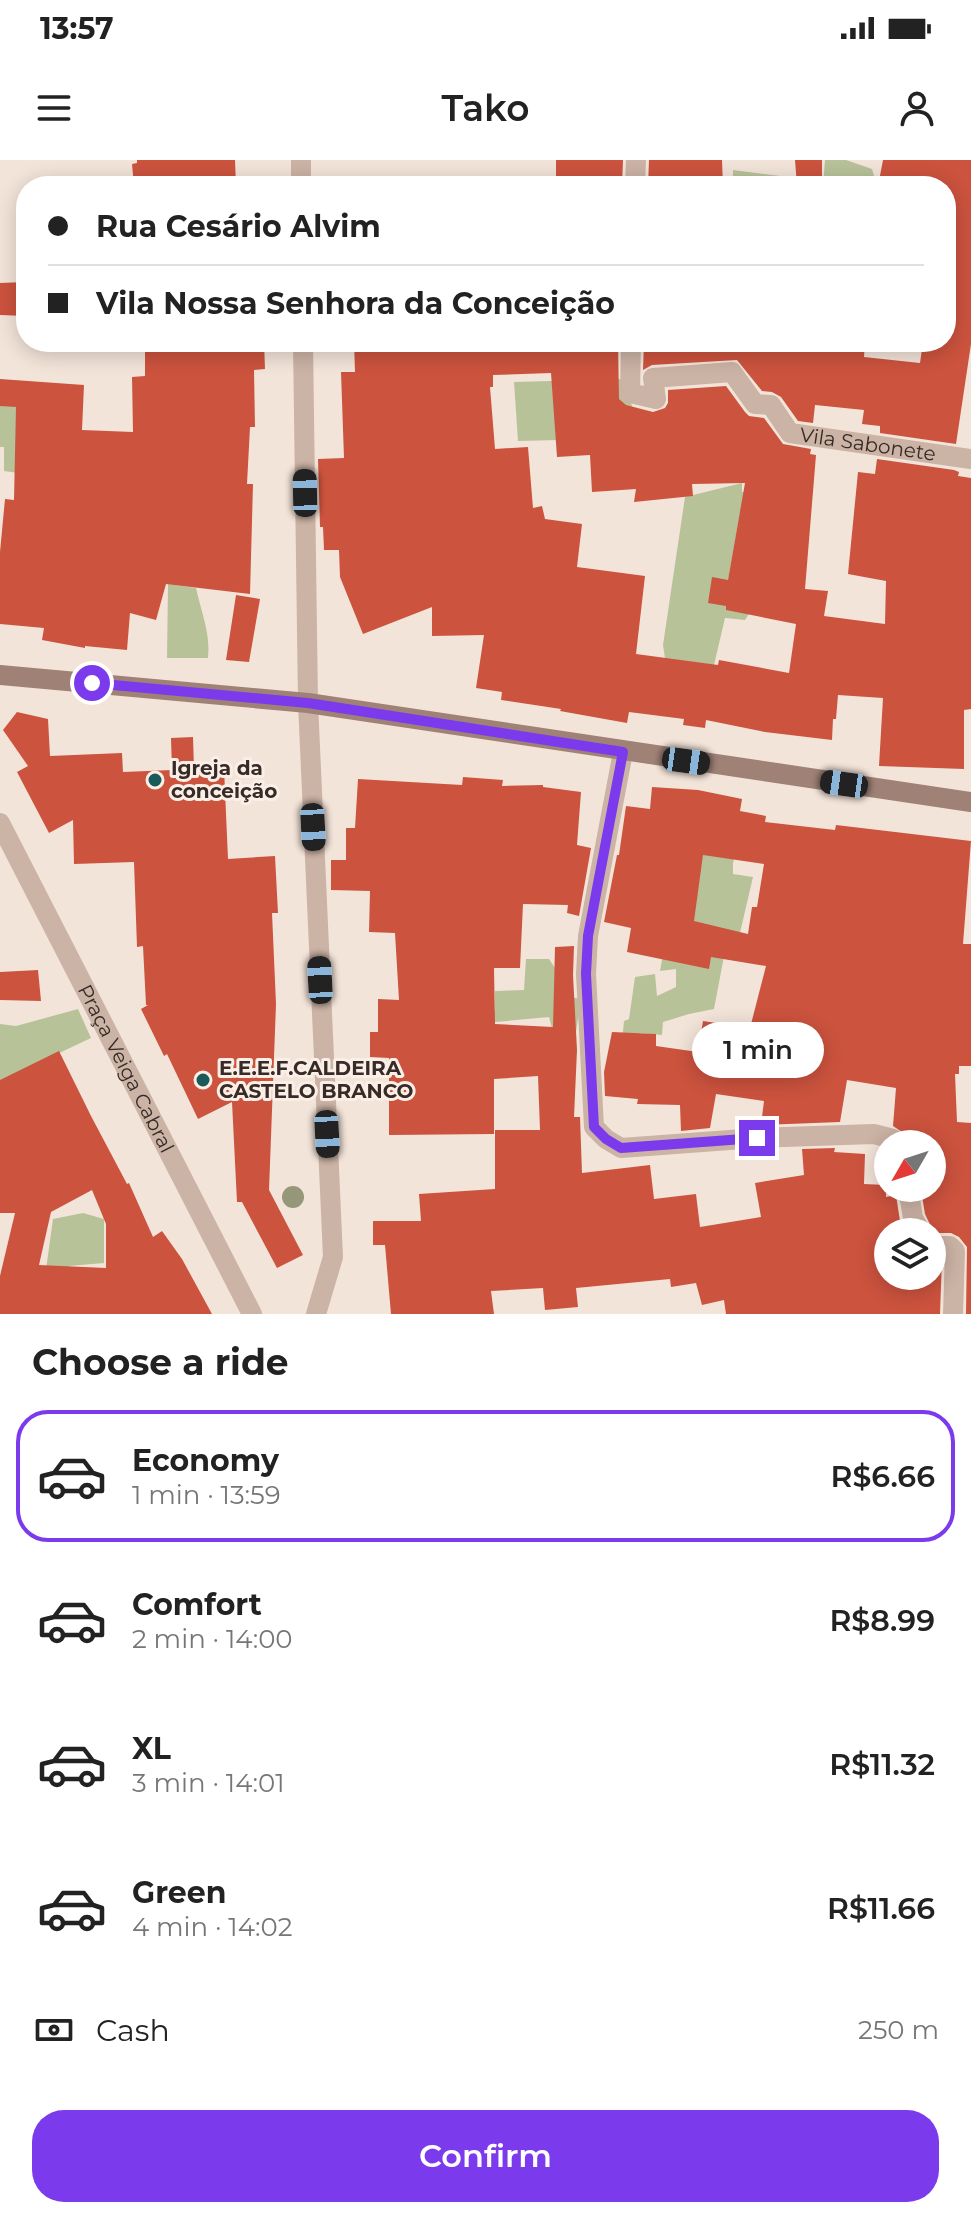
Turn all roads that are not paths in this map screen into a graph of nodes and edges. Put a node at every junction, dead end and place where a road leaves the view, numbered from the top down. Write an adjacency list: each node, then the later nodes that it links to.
1 (303, 352): 5 (street)
2 (631, 352): 3 (street, Vila Sabonete)
3 (971, 459)
4 (0, 675): 5 (street)
5 (308, 703): 6 (street); 12 (street)
6 (623, 752): 7 (street); 9 (street)
7 (971, 802)
8 (0, 823): 11 (street, Praça Veiga Cabral)
9 (874, 1134)
10 (946, 1246): 13 (street)
11 (252, 1314)
12 (316, 1314)
13 (953, 1314)

